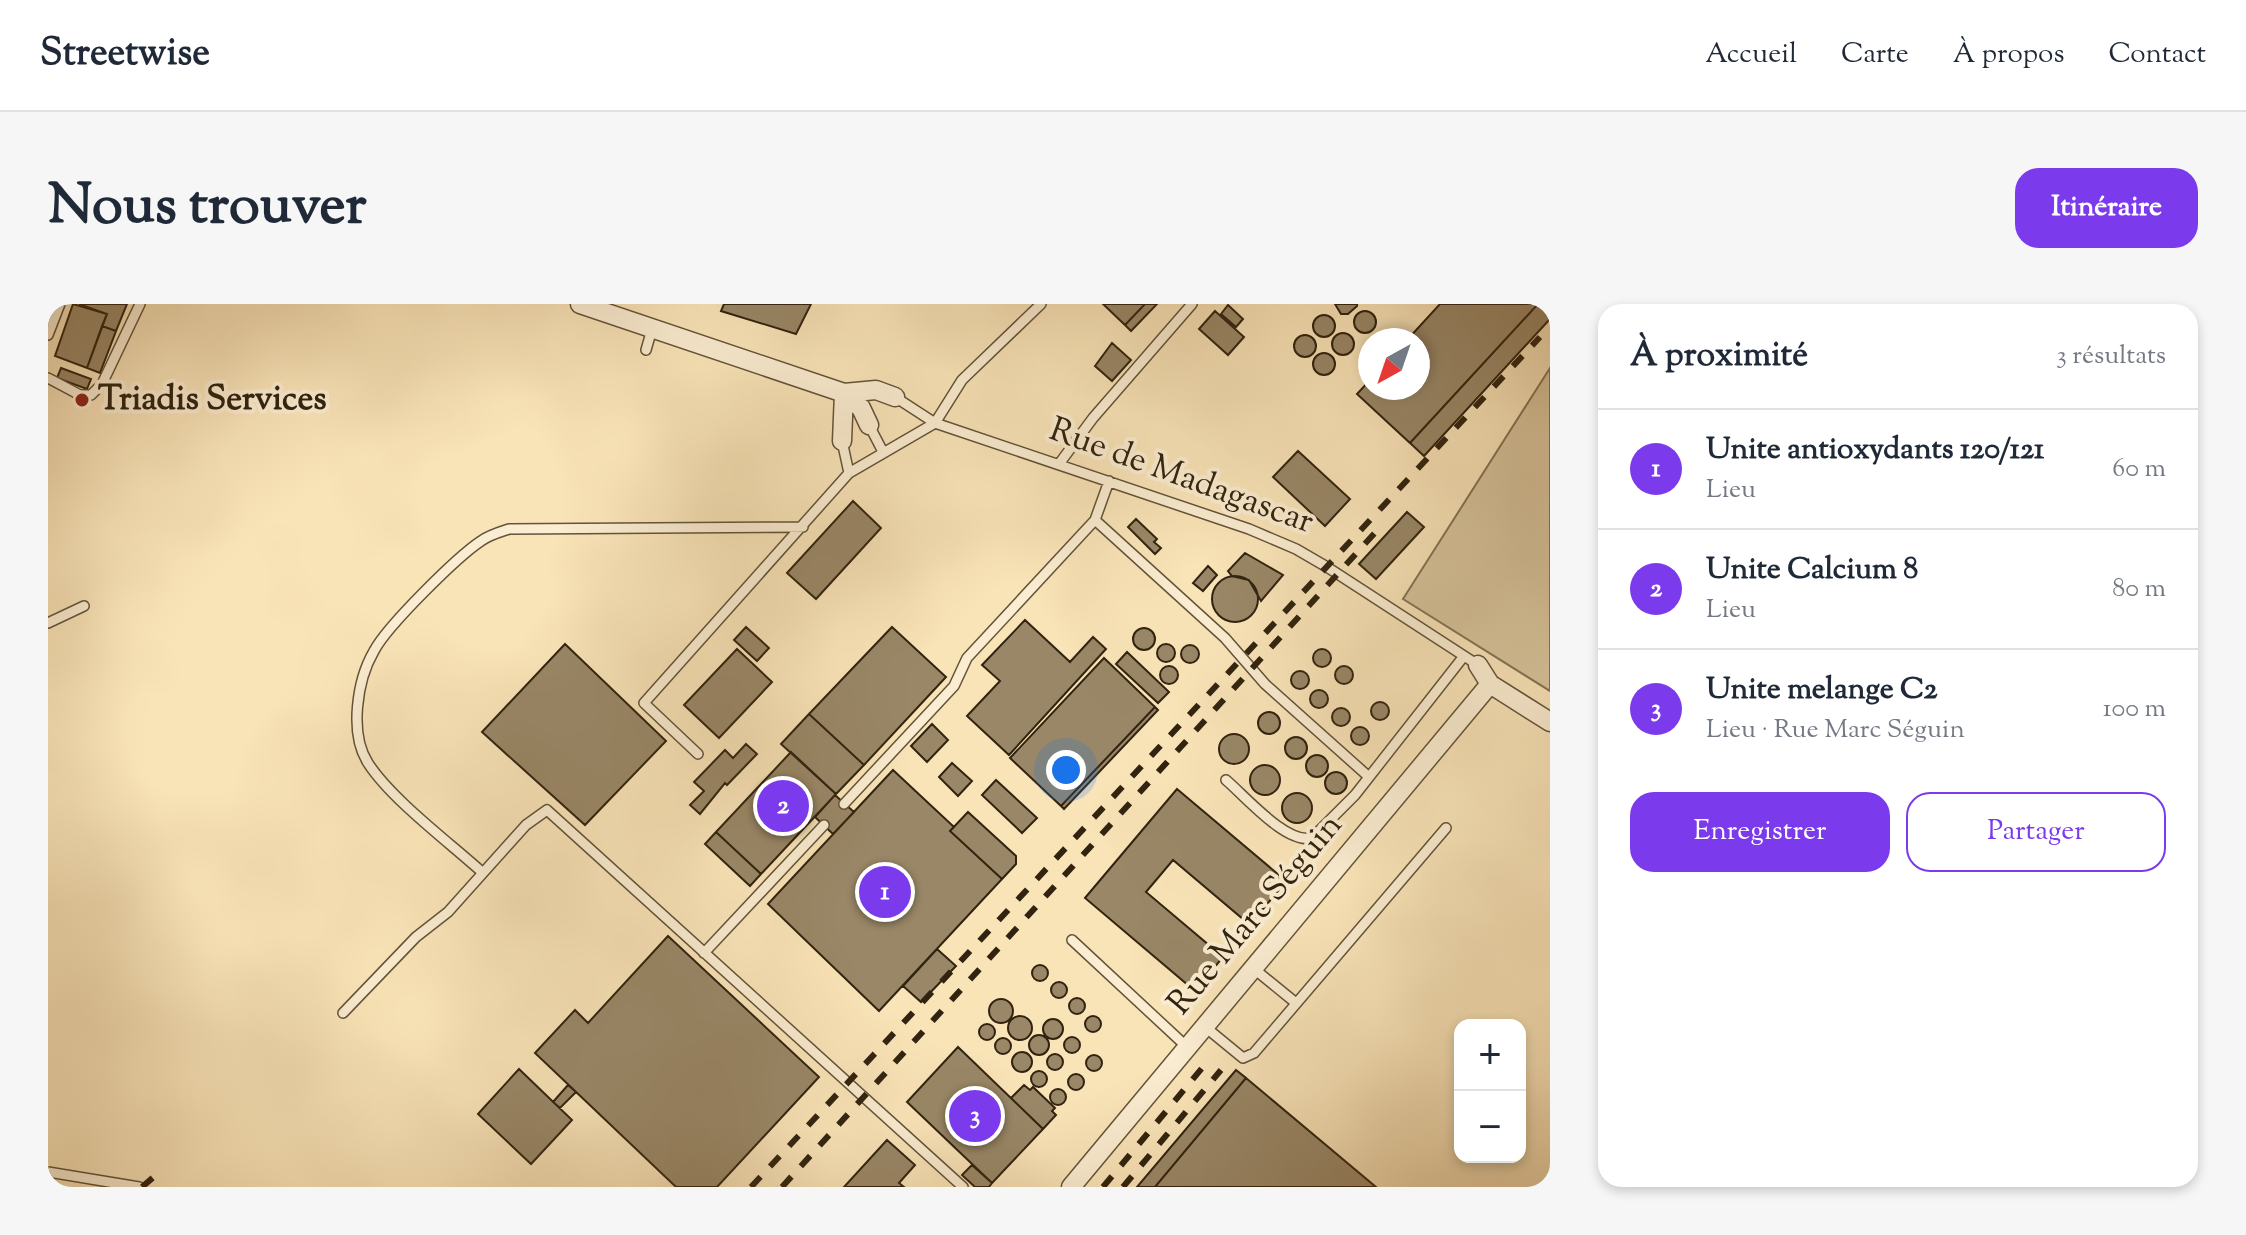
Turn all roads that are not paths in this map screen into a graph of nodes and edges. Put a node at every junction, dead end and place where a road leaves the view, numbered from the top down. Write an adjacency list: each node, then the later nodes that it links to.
1 (60, 304): 7 (lane)
2 (140, 304): 9 (lane)
3 (580, 304): 6 (street)
4 (1041, 304): 12 (lane)
5 (1192, 304): 16 (lane)
6 (652, 329): 8 (lane); 10 (street)
7 (48, 335)
8 (646, 350)
9 (48, 378)
10 (844, 393): 11 (street); 13 (street); 14 (street)
11 (895, 397): 12 (lane, Rue de Madagascar)
12 (935, 423): 15 (lane); 16 (lane, Rue de Madagascar)
13 (869, 425): 15 (lane)
14 (842, 441): 17 (lane)
15 (882, 450): 17 (lane)
16 (1059, 464): 18 (lane, Rue de Madagascar)
17 (849, 473): 20 (lane)
18 (1109, 481): 19 (lane); 23 (lane, Rue de Madagascar)
19 (1095, 520): 27 (lane); 29 (lane)
20 (803, 527): 26 (lane); 32 (lane)
21 (84, 606): 22 (lane)
22 (48, 623)
23 (1471, 660): 24 (street, Rue de Madagascar); 27 (lane)
24 (1490, 684): 25 (street, Rue de Madagascar); 35 (street, Rue Marc Séguin)
25 (1550, 722)
26 (698, 754)
27 (1369, 777): 28 (lane)
28 (1226, 780)
29 (844, 804)
30 (824, 825): 34 (lane)
31 (1446, 828): 36 (lane)
32 (483, 873): 34 (lane); 37 (lane)
33 (1072, 940): 39 (lane)
34 (704, 953): 42 (lane)
35 (1253, 968): 36 (lane); 38 (street, Rue Marc Séguin)
36 (1296, 1003): 38 (lane)
37 (343, 1013)
38 (1204, 1026): 39 (street, Rue Marc Séguin)
39 (1187, 1047): 43 (street, Rue Marc Séguin)
40 (48, 1172): 41 (lane)
41 (139, 1187)
42 (963, 1187)
43 (1071, 1187)

